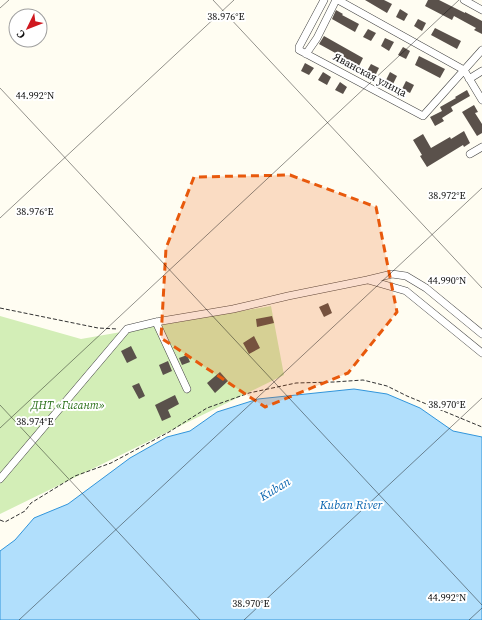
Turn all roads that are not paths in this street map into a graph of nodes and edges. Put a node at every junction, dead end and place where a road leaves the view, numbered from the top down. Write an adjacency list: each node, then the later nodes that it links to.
1 (324, 0): 6 (street)
2 (337, 0): 6 (street); 7 (street)
3 (464, 0): 4 (street)
4 (482, 10)
5 (482, 50): 7 (street)
6 (306, 54): 7 (street, Яванская улица)
7 (464, 70): 9 (street)
8 (482, 71): 9 (street)
9 (470, 78): 10 (street)
10 (482, 100)
11 (482, 147): 12 (street)
12 (470, 154)
13 (367, 280): 14 (street); 15 (street); 16 (street)
14 (156, 322): 17 (street); 18 (street)
15 (482, 334)
16 (482, 353)
17 (187, 389)
18 (0, 478)

